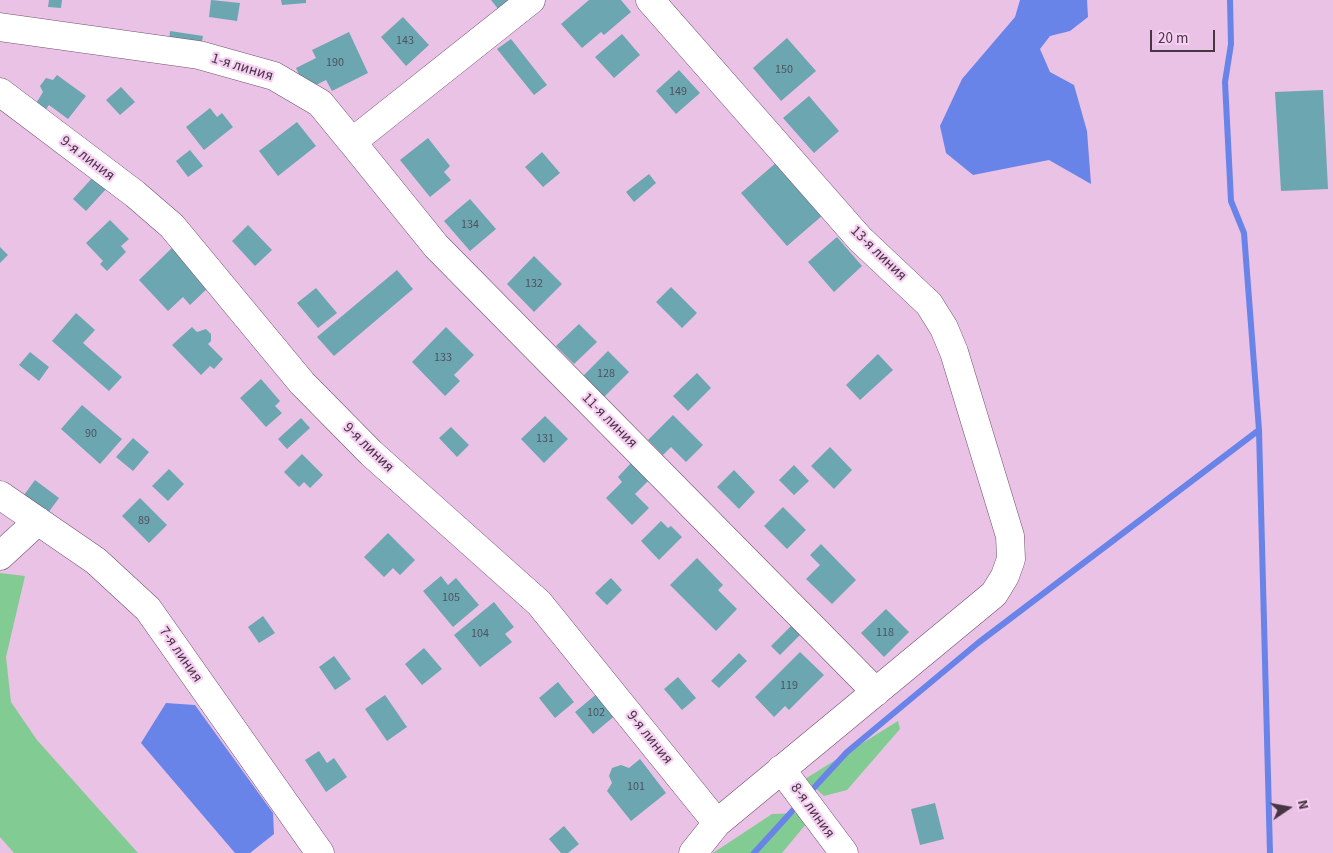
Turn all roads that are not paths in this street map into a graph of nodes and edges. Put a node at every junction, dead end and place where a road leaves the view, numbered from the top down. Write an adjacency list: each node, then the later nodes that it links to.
1 (531, 0): 5 (street)
2 (650, 0): 9 (street, 13-я линия)
3 (0, 27): 5 (street, 1-я линия)
4 (0, 92): 11 (street, 9-я линия)
5 (352, 142): 9 (street, 11-я линия)
6 (0, 495): 7 (street, 7-я линия)
7 (38, 522): 8 (street); 12 (street, 7-я линия)
8 (0, 556)
9 (876, 692): 10 (street)
10 (781, 769): 11 (street); 14 (street, 8-я линия)
11 (718, 823): 13 (street)
12 (320, 853)
13 (693, 853)
14 (844, 853)

